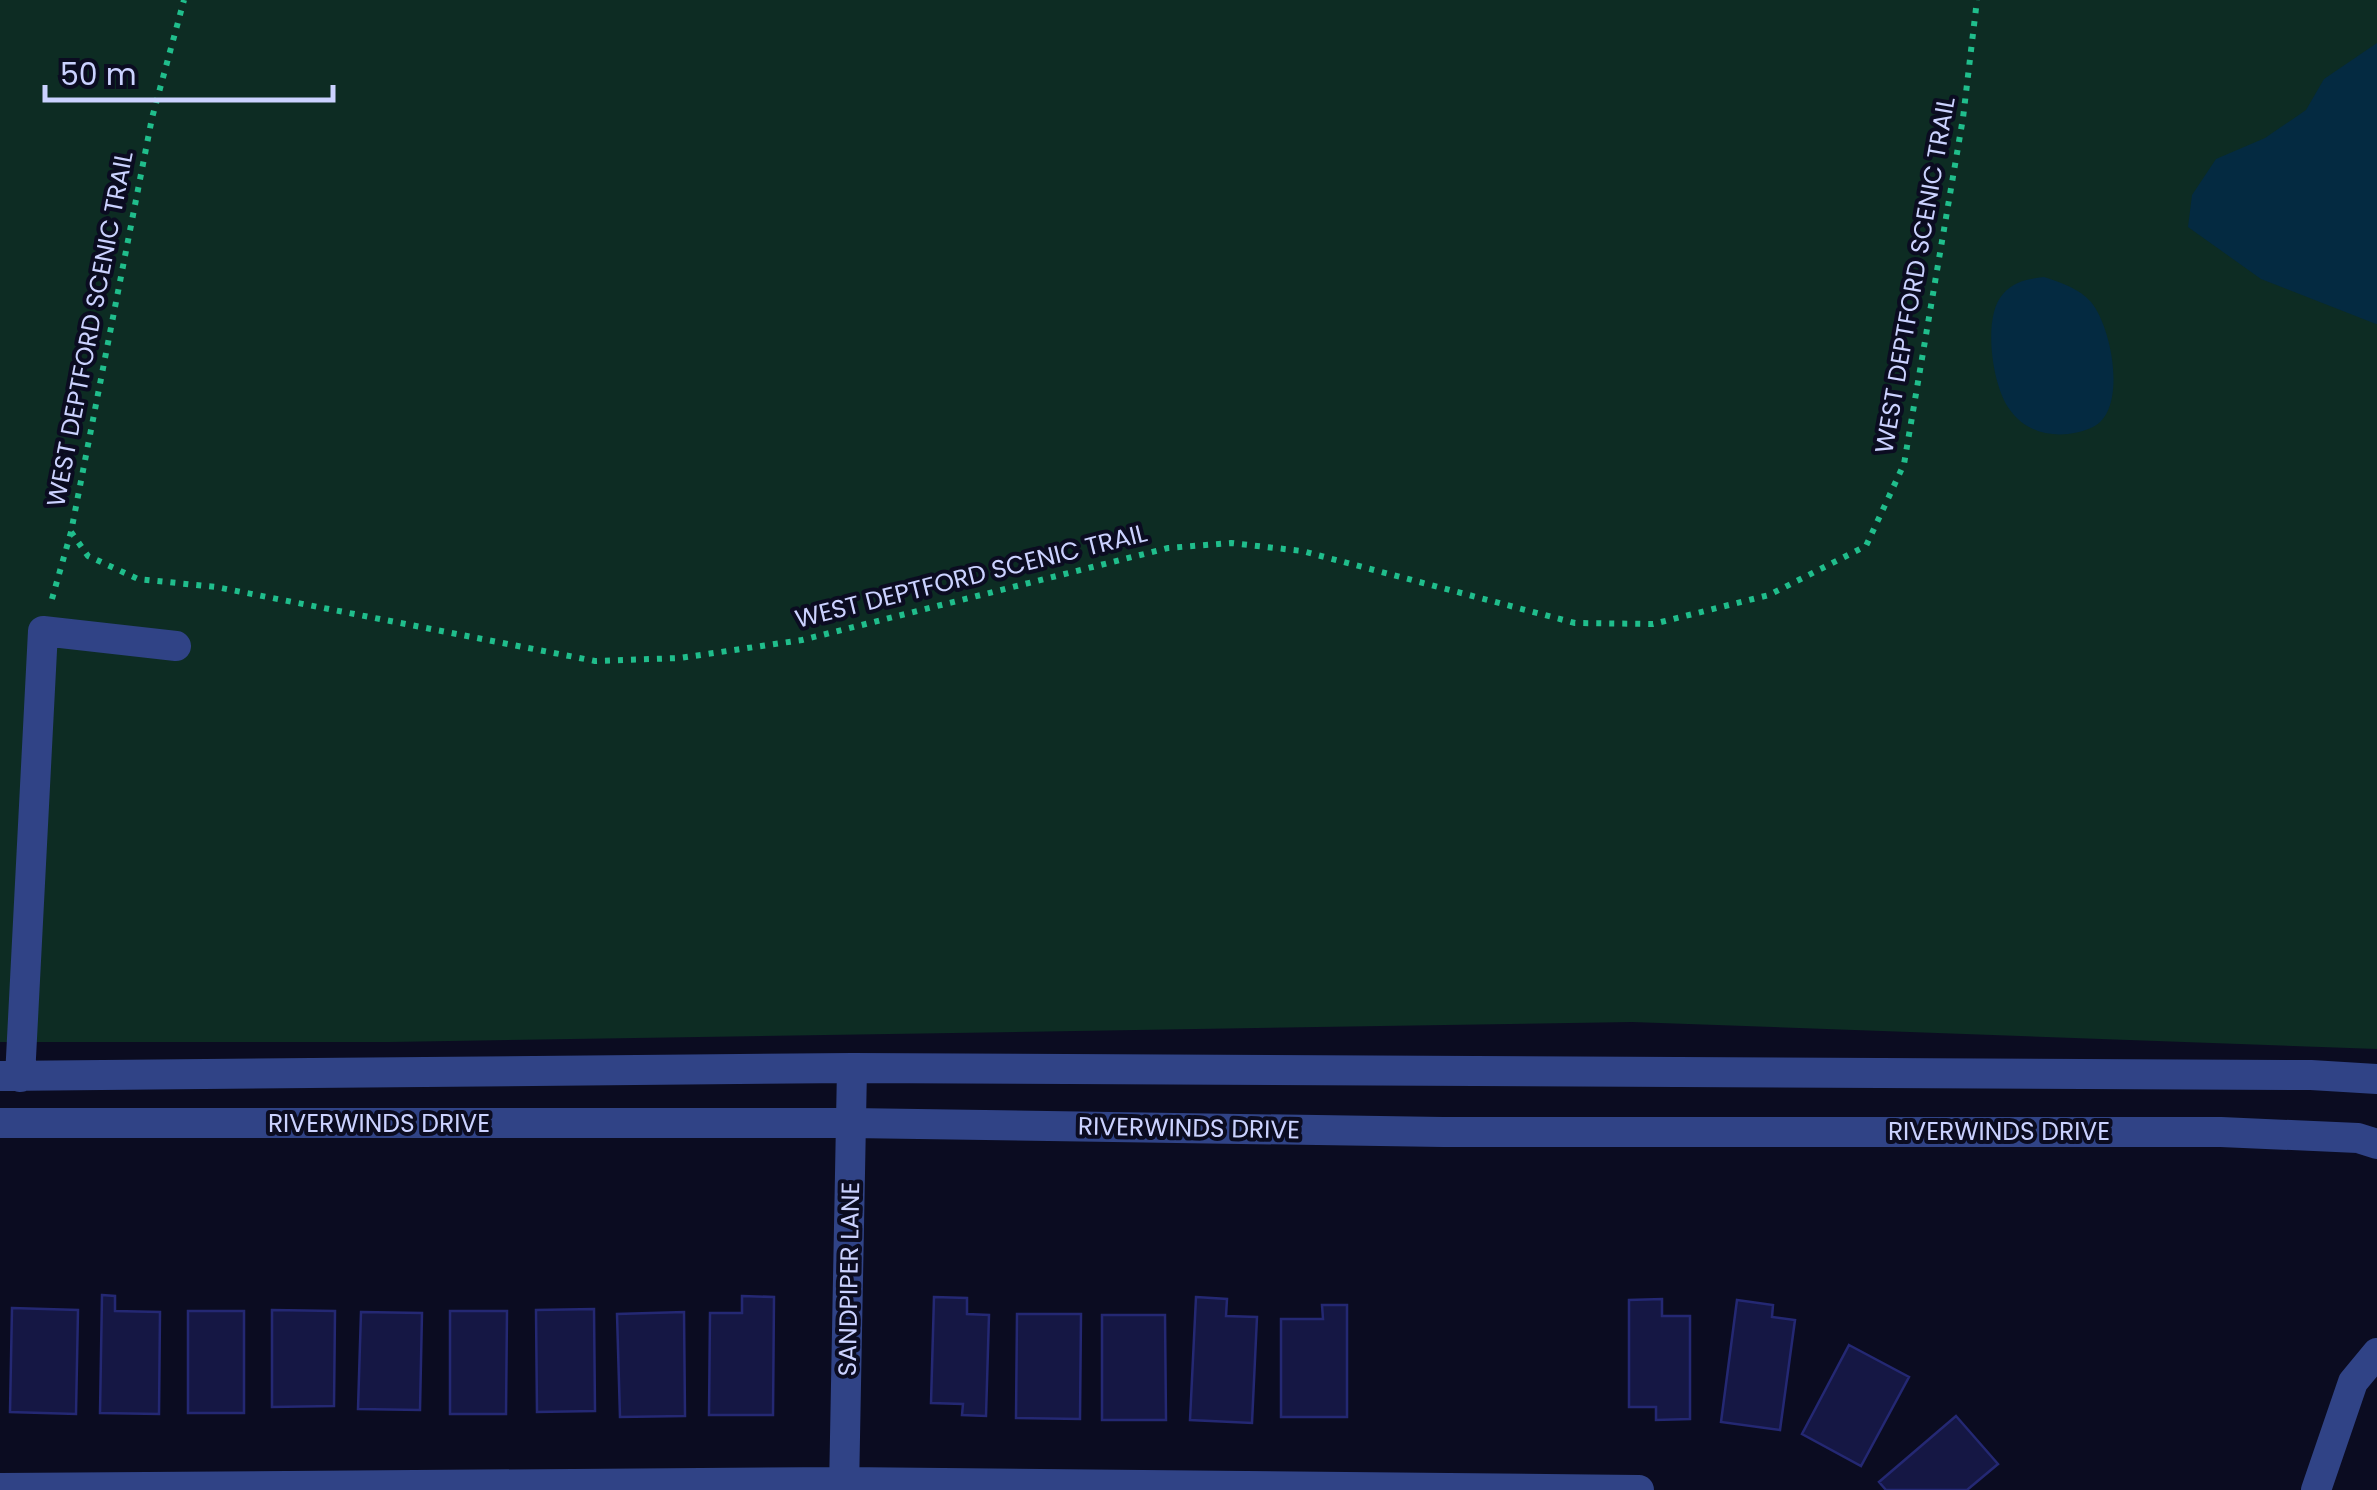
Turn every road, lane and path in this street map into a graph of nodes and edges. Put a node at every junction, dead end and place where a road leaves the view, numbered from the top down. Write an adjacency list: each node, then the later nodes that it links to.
1 (184, 0): 3 (path, WEST DEPTFORD SCENIC TRAIL)
2 (1977, 0): 3 (path, WEST DEPTFORD SCENIC TRAIL)
3 (70, 532): 4 (path)
4 (43, 631): 5 (street); 7 (street)
5 (176, 646)
6 (852, 1068): 7 (street, RIVERWINDS DRIVE); 8 (street, RIVERWINDS DRIVE); 10 (street, SANDPIPER LANE)
7 (10, 1076)
8 (2377, 1079)
9 (0, 1122): 10 (street, RIVERWINDS DRIVE)
10 (852, 1122): 11 (street, RIVERWINDS DRIVE); 14 (street, SANDPIPER LANE)
11 (2377, 1144)
12 (2377, 1352): 13 (street)
13 (2365, 1386): 18 (street)
14 (844, 1486): 16 (street); 17 (street)
15 (0, 1488): 16 (street)
16 (149, 1490)
17 (1640, 1490)
18 (2316, 1490)

